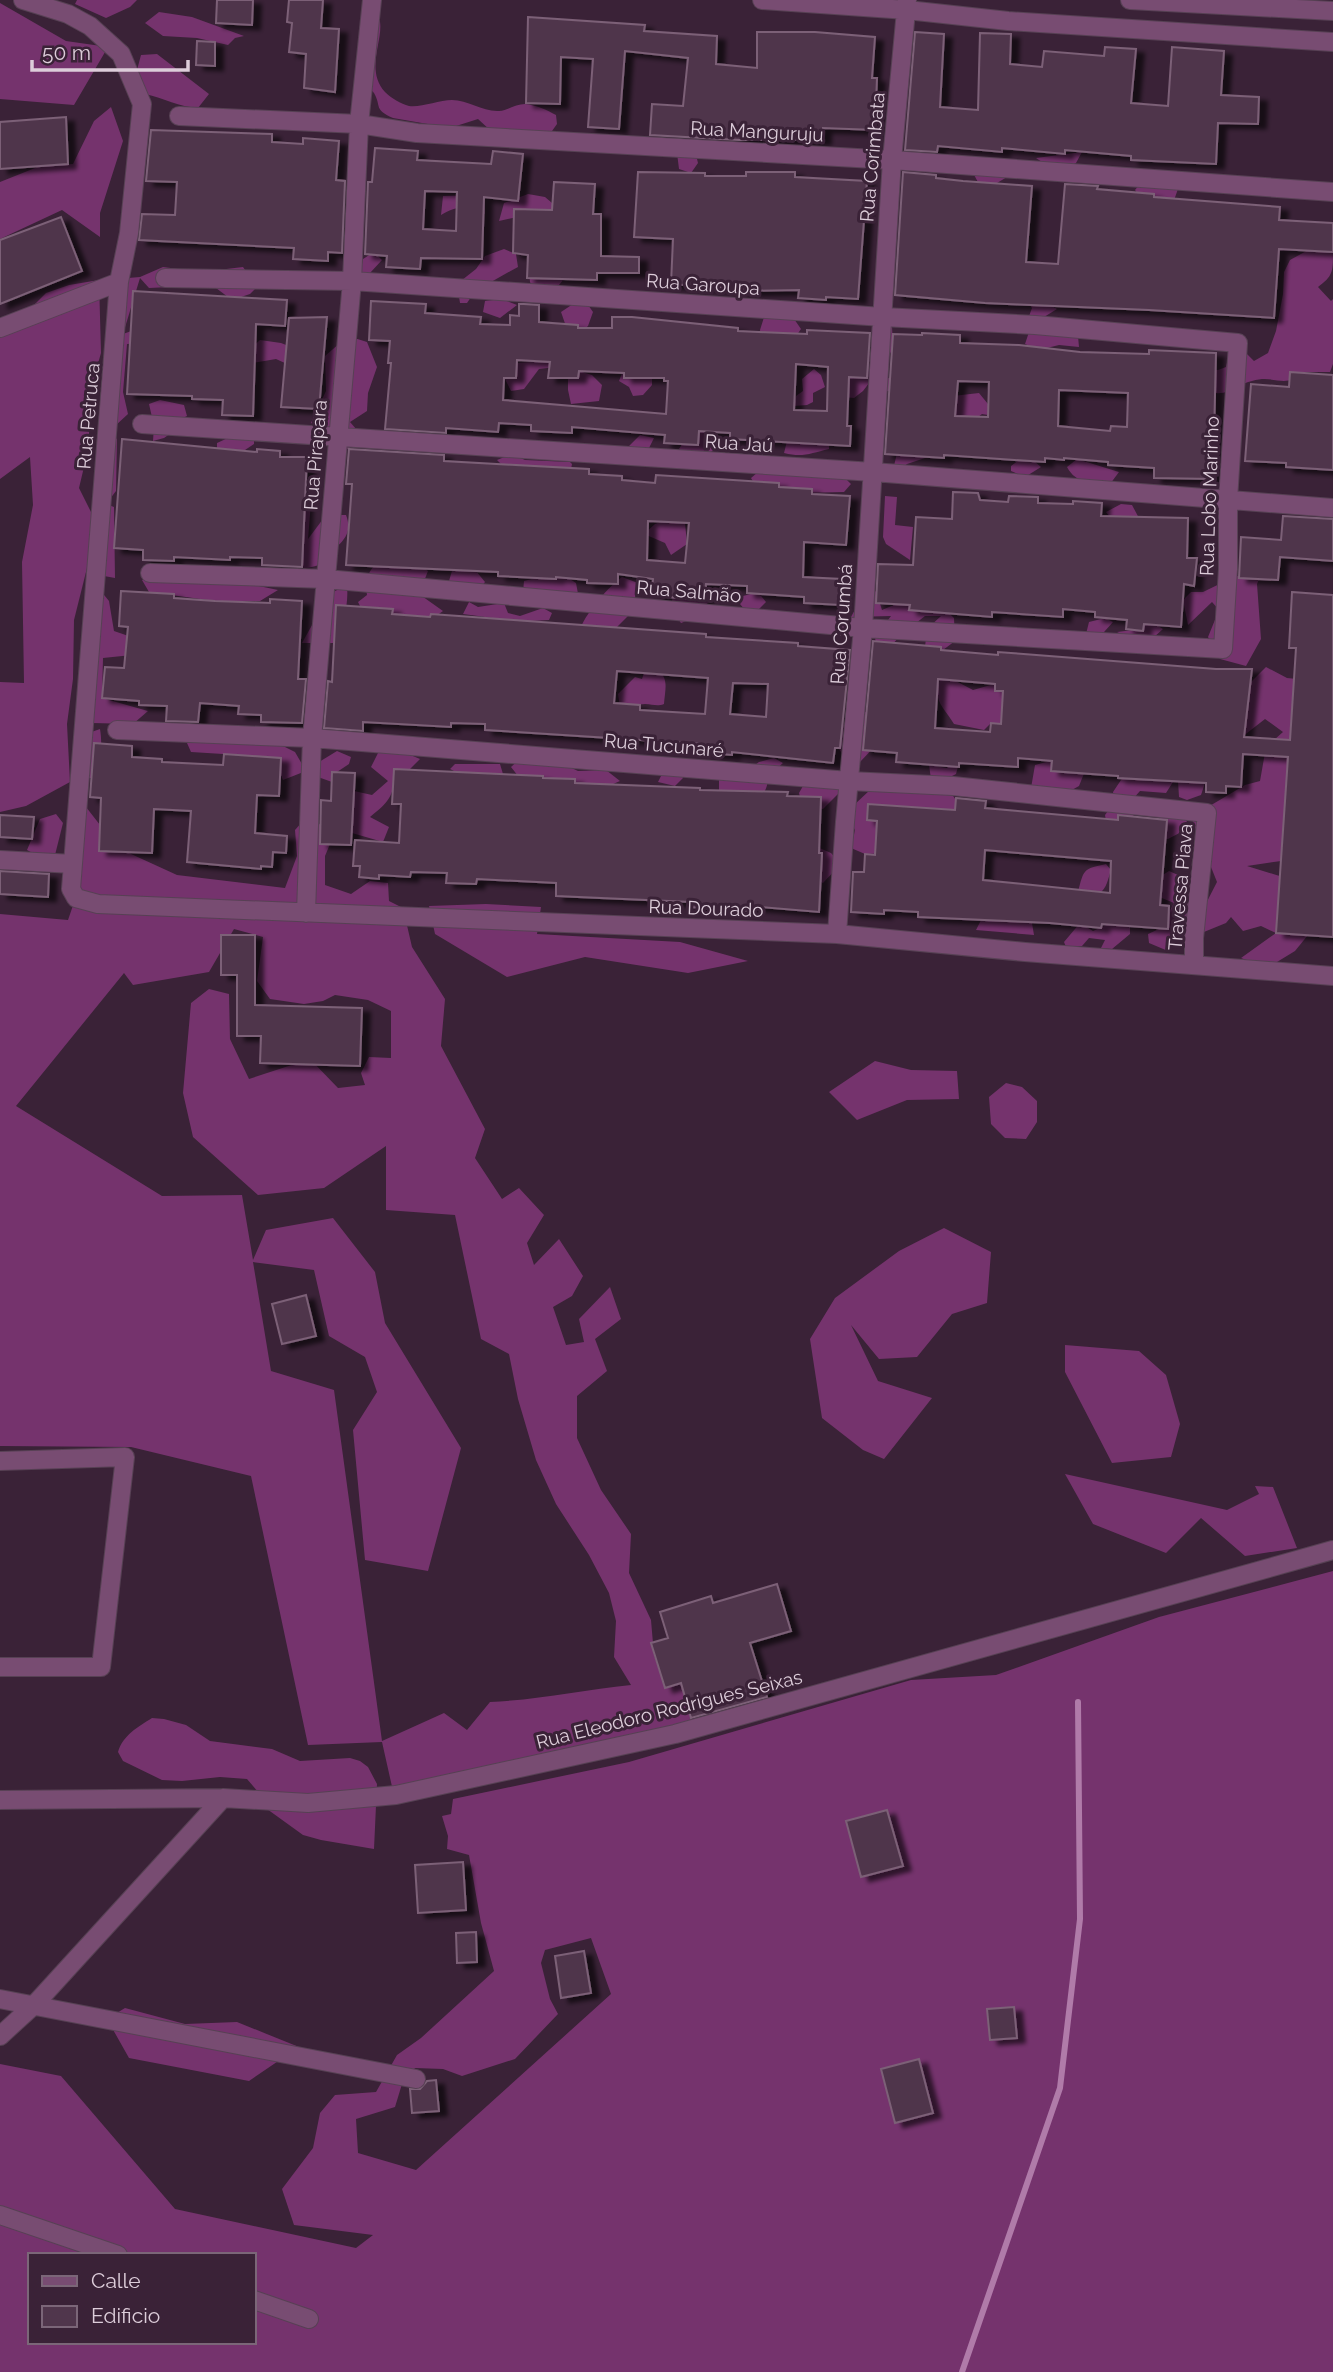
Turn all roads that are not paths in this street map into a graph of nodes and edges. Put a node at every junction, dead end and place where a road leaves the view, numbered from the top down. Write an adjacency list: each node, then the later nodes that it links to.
1 (23, 0): 14 (street, Rua Petruca)
2 (372, 0): 9 (street, Rua Pirapara)
3 (762, 0): 5 (street)
4 (1130, 0): 6 (street)
5 (907, 5): 7 (street); 10 (street, Rua Corimbata)
6 (1333, 11)
7 (1333, 42)
8 (179, 116): 9 (street, Rua Manguruju)
9 (359, 124): 10 (street, Rua Manguruju); 13 (street, Rua Pirapara)
10 (892, 160): 11 (street, Rua Manguruju); 15 (street, Rua Corimbata)
11 (1333, 192)
12 (165, 278): 13 (street, Rua Garoupa)
13 (352, 281): 15 (street, Rua Garoupa); 19 (street, Rua Pirapara)
14 (120, 282): 16 (street); 32 (street, Rua Petruca)
15 (883, 317): 17 (street, Rua Garoupa); 20 (street, Rua Corumbá)
16 (0, 328)
17 (1238, 343): 21 (street, Rua Lobo Marinho)
18 (142, 424): 19 (street, Rua Jaú)
19 (337, 437): 20 (street, Rua Jaú); 24 (street, Rua Pirapara)
20 (873, 472): 21 (street, Rua Jaú); 25 (street, Rua Corumbá)
21 (1228, 500): 22 (street, Rua Jaú); 26 (street, Rua Lobo Marinho)
22 (1333, 508)
23 (150, 573): 24 (street, Rua Salmão)
24 (326, 579): 25 (street, Rua Salmão); 28 (street, Rua Pirapara)
25 (863, 628): 26 (street, Rua Salmão); 29 (street, Rua Corumbá)
26 (1223, 649)
27 (117, 730): 28 (street, Rua Tucunaré)
28 (312, 738): 29 (street, Rua Tucunaré); 34 (street, Rua Pirapara)
29 (849, 781): 30 (street, Rua Tucunaré); 35 (street, Rua Corumbá)
30 (1207, 813): 36 (street, Travessa Piava)
31 (0, 860): 32 (street)
32 (73, 864): 33 (street, Rua Petruca)
33 (76, 898): 34 (street, Rua Dourado)
34 (306, 914): 35 (street, Rua Dourado)
35 (837, 934): 36 (street, Rua Dourado)
36 (1194, 965): 37 (street, Rua Dourado)
37 (1333, 976)
38 (0, 1461): 40 (street)
39 (1333, 1550): 41 (street, Rua Eleodoro Rodrigues Seixas)
40 (0, 1667)
41 (223, 1798): 42 (street, Rua Eleodoro Rodrigues Seixas); 44 (street)
42 (0, 1800)
43 (0, 1999): 44 (street)
44 (35, 2004): 45 (street); 46 (street)
45 (0, 2036)
46 (416, 2079)
47 (0, 2215): 48 (street)
48 (112, 2253)
49 (256, 2301): 50 (street)
50 (309, 2319)

